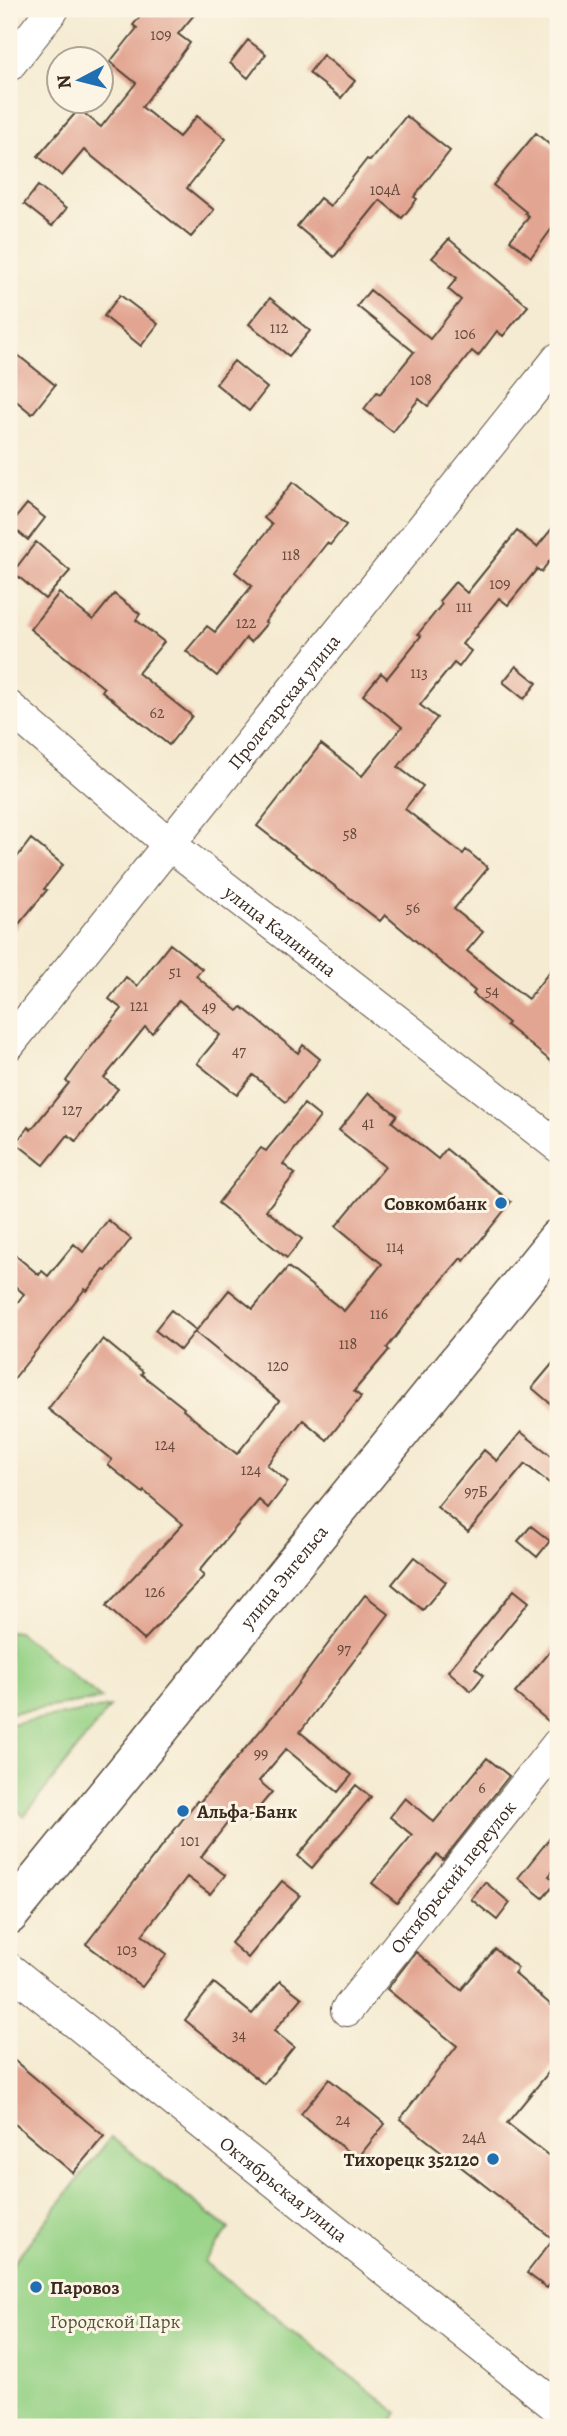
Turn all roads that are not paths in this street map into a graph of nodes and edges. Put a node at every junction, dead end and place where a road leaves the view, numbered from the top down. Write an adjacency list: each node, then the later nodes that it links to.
1 (52, 9): 2 (street)
2 (9, 65)
3 (558, 359): 5 (street, Пролетарская улица)
4 (9, 707): 5 (street, улица Калинина)
5 (169, 844): 6 (street, Пролетарская улица); 7 (street, улица Калинина)
6 (9, 1044)
7 (558, 1146)
8 (558, 1238): 10 (main road, улица Энгельса)
9 (558, 1744): 12 (street, Октябрьский переулок)
10 (9, 1915)
11 (9, 1969): 13 (street, Октябрьская улица)
12 (347, 2010)
13 (558, 2408)

